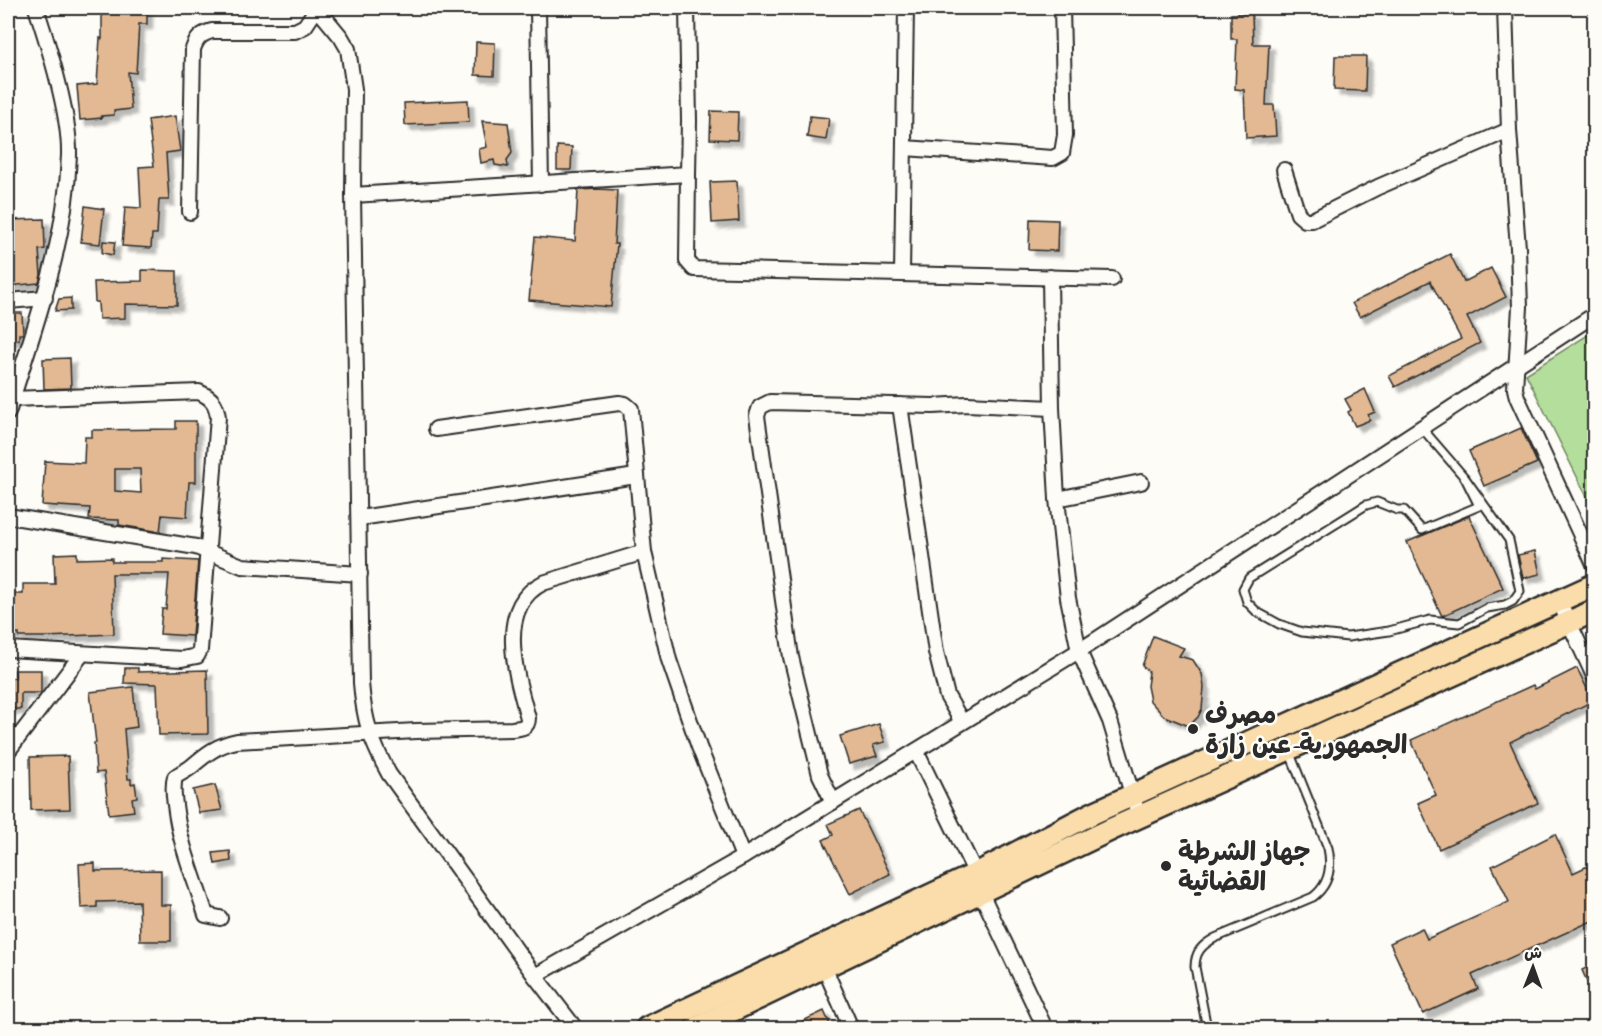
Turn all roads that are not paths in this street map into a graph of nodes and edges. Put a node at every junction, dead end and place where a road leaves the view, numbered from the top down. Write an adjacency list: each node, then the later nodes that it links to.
1 (36, 8): 17 (street)
2 (538, 8): 11 (street)
3 (687, 8): 10 (street)
4 (906, 8): 8 (street)
5 (1062, 8): 8 (street)
6 (1505, 8): 7 (street)
7 (1509, 130): 9 (street); 20 (street)
8 (904, 148): 14 (street)
9 (1284, 170)
10 (688, 174): 11 (street); 14 (street)
11 (541, 184): 12 (street)
12 (353, 195): 13 (street); 32 (street)
13 (190, 212)
14 (902, 273): 15 (street)
15 (1050, 277): 16 (street); 23 (street)
16 (1112, 279)
17 (45, 298): 18 (street); 21 (street)
18 (8, 301)
19 (1594, 315): 20 (street)
20 (1517, 364): 25 (street); 35 (street)
21 (12, 399): 24 (street); 33 (street)
22 (900, 405): 23 (street); 45 (street); 51 (street)
23 (1052, 408): 30 (street)
24 (8, 413)
25 (1421, 427): 28 (lane); 42 (street)
26 (436, 429): 27 (street)
27 (636, 476): 32 (street); 34 (street)
28 (1465, 478): 28 (lane)
29 (1141, 482): 30 (street)
30 (1057, 499): 42 (street)
31 (8, 516): 33 (street)
32 (360, 518): 36 (street)
33 (207, 551): 36 (street); 43 (street)
34 (644, 552): 46 (street); 53 (street)
35 (1594, 564)
36 (360, 574): 46 (street)
37 (1594, 585): 38 (highway)
38 (1559, 601): 40 (street); 50 (highway)
39 (1594, 610): 40 (highway)
40 (1569, 622): 44 (street); 47 (highway)
41 (8, 649): 43 (street)
42 (1079, 651): 45 (street); 50 (street)
43 (82, 654): 48 (street)
44 (1594, 676)
45 (962, 722): 49 (street)
46 (369, 734): 55 (street); 57 (street)
47 (1289, 750): 52 (highway); 63 (lane)
48 (8, 751)
49 (916, 751): 51 (street); 54 (street)
50 (1132, 795): 52 (street); 54 (highway)
51 (833, 802): 53 (street)
52 (1139, 817): 54 (highway)
53 (743, 857): 57 (street)
54 (978, 884): 56 (highway); 59 (highway); 62 (street)
55 (220, 918)
56 (824, 967): 60 (highway); 61 (street)
57 (535, 976): 58 (street)
58 (575, 1029)
59 (647, 1029)
60 (696, 1029)
61 (851, 1029)
62 (1045, 1029)
63 (1208, 1029)

